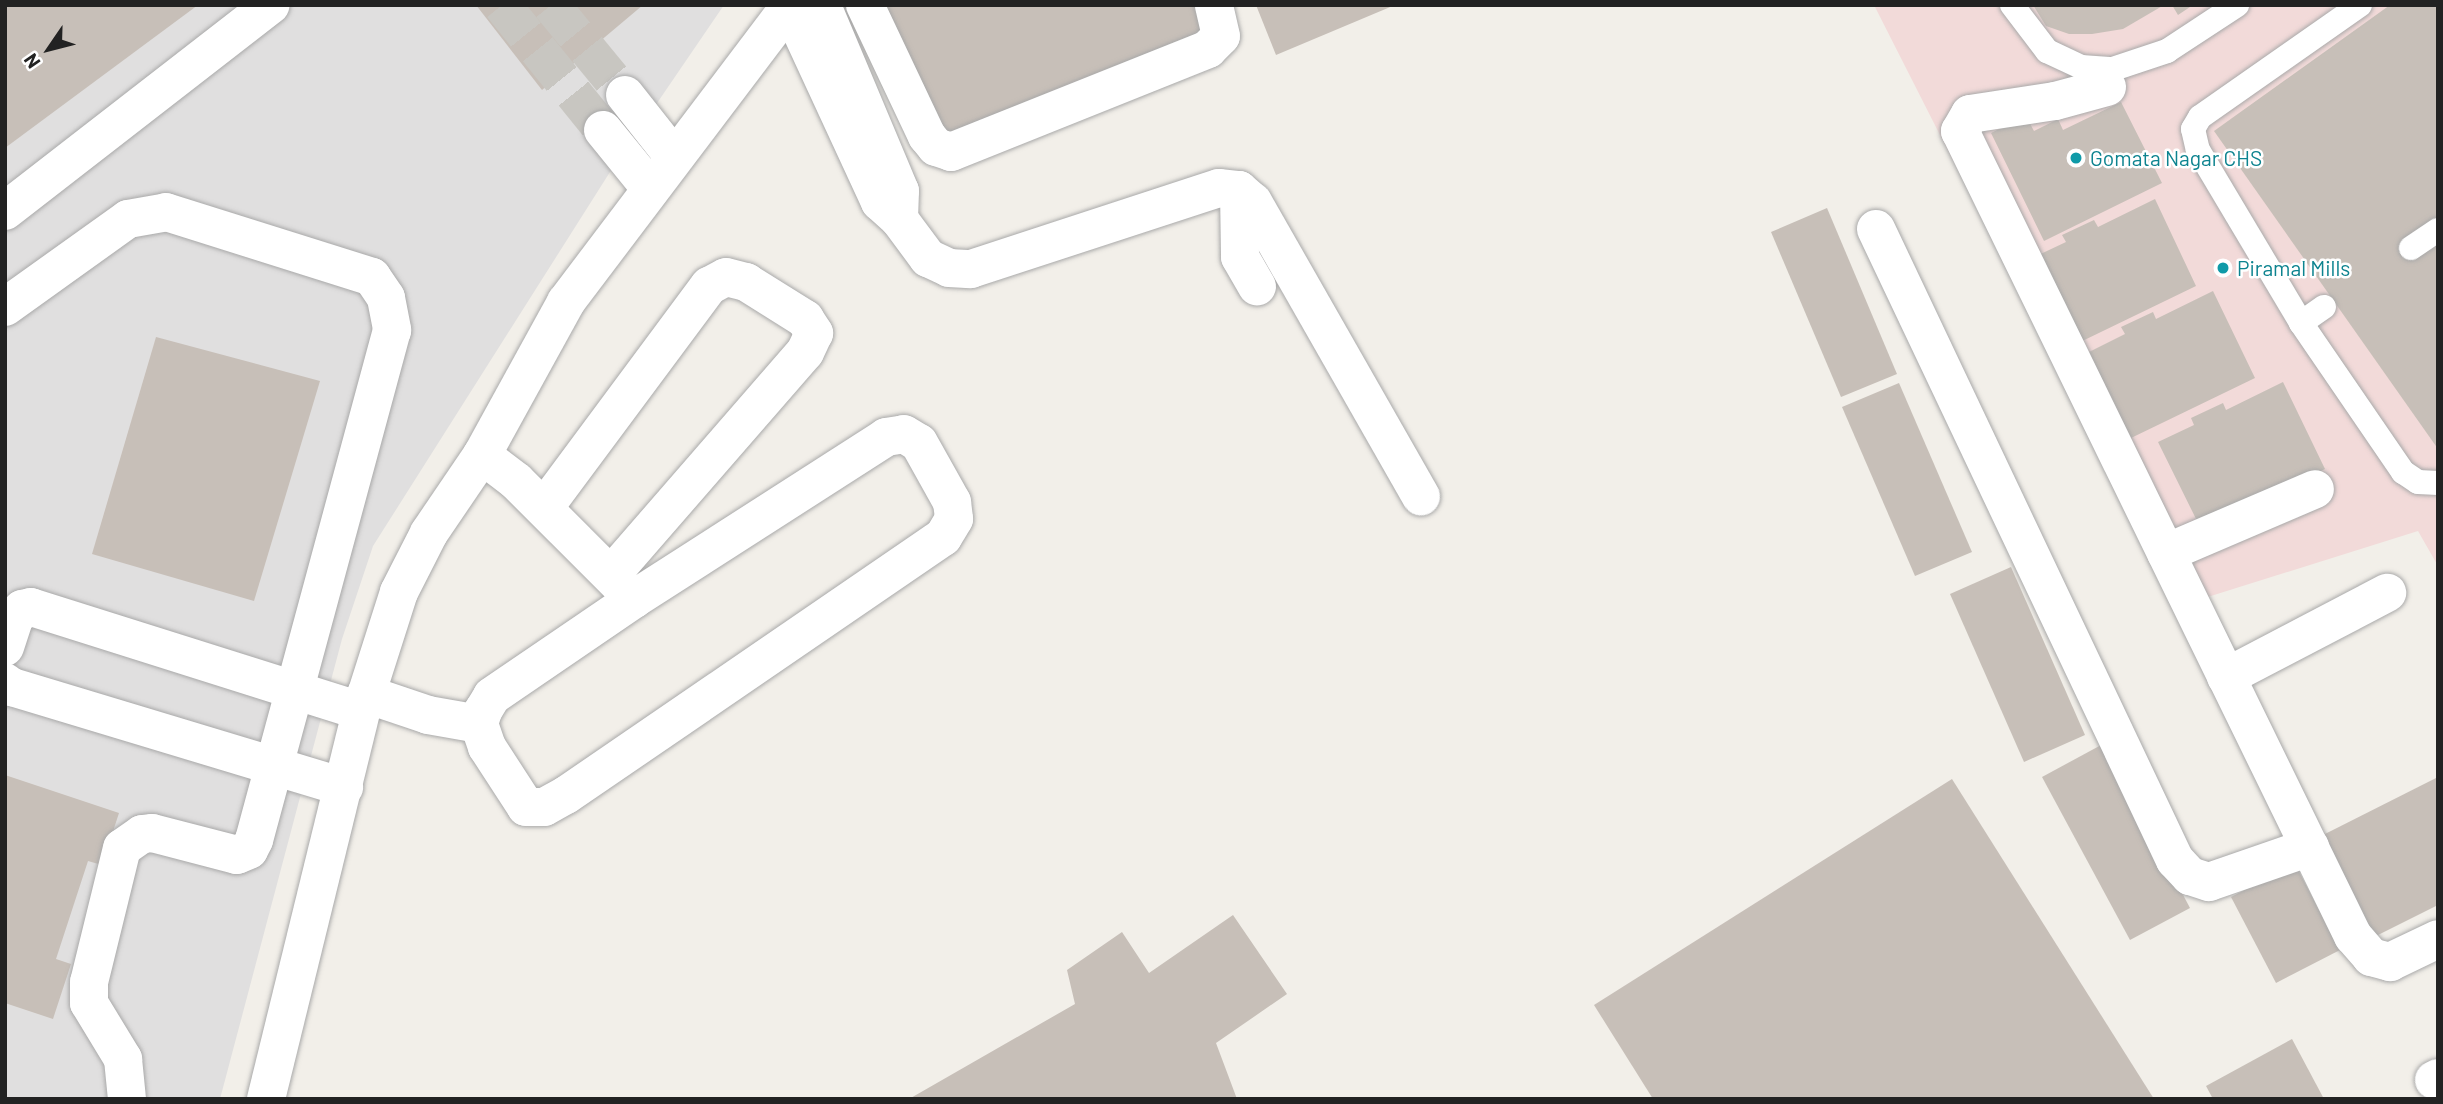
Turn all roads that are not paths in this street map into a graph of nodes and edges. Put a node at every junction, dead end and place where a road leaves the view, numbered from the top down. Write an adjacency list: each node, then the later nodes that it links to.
1 (271, 5): 14 (street)
2 (865, 5): 3 (street)
3 (1214, 5)
4 (2012, 5): 5 (lane)
5 (2236, 5)
6 (2360, 5): 21 (lane)
7 (798, 6): 11 (street); 13 (street)
8 (2107, 87): 27 (street)
9 (625, 95): 11 (street)
10 (603, 130): 12 (street)
11 (674, 157): 12 (street)
12 (651, 188): 22 (street)
13 (1239, 190): 18 (street); 25 (street)
14 (5, 211)
15 (1876, 229): 38 (street)
16 (2438, 230): 17 (lane)
17 (2411, 248)
18 (1257, 287)
19 (5, 307): 33 (street)
20 (2324, 307): 21 (lane)
21 (2301, 323): 23 (lane)
22 (482, 455): 26 (street); 34 (street)
23 (2438, 483)
24 (2315, 489): 27 (street)
25 (1421, 496)
26 (544, 508): 28 (street); 28 (street)
27 (2166, 553): 31 (street)
28 (623, 587): 35 (street); 35 (street)
29 (2388, 593): 31 (street)
30 (5, 647): 33 (street)
31 (2226, 677): 38 (street)
32 (5, 682): 36 (street)
33 (294, 693): 34 (street); 36 (street)
34 (364, 703): 35 (street); 37 (street)
35 (479, 724)
36 (274, 768): 37 (street); 40 (street)
37 (344, 787): 41 (street)
38 (2310, 847): 39 (street)
39 (2438, 939)
40 (127, 1099)
41 (266, 1099)

